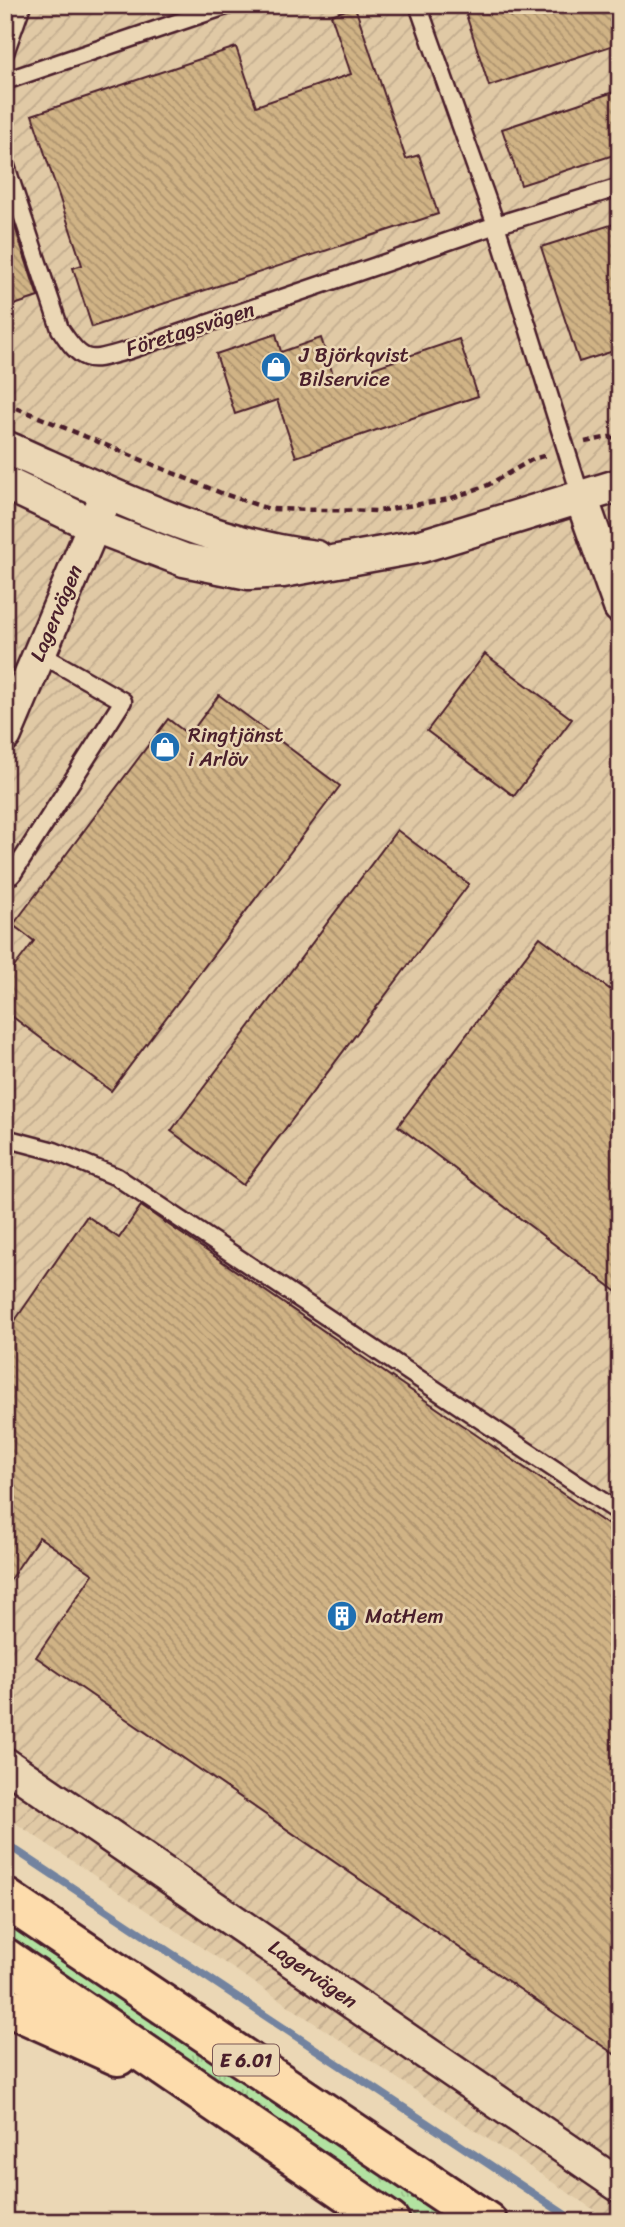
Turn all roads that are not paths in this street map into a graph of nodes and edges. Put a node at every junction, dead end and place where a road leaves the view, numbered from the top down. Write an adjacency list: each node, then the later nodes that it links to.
1 (22, 5): 4 (lane)
2 (229, 5): 5 (lane)
3 (418, 5): 8 (lane)
4 (5, 53)
5 (5, 81)
6 (5, 163): 8 (lane, Företagsvägen)
7 (620, 187): 8 (lane, Företagsvägen)
8 (496, 225): 13 (lane)
9 (5, 447): 12 (street)
10 (5, 483): 14 (street)
11 (620, 485): 13 (street)
12 (107, 492): 14 (street, Lagervägen); 15 (street)
13 (581, 497): 15 (street); 16 (street)
14 (95, 526): 15 (street); 17 (street, Lagervägen)
15 (345, 560)
16 (620, 607)
17 (39, 653): 18 (street, Lagervägen); 19 (lane)
18 (5, 735)
19 (12, 875)
20 (5, 1138): 21 (lane)
21 (620, 1513)
22 (5, 1765): 27 (street, Lagervägen)
23 (5, 1898): 29 (highway, E 6.01)
24 (5, 1958): 26 (highway, E 6.01)
25 (5, 2005): 26 (highway)
26 (222, 2104): 28 (highway, E 6.01)
27 (620, 2186)
28 (390, 2222)
29 (487, 2222)

